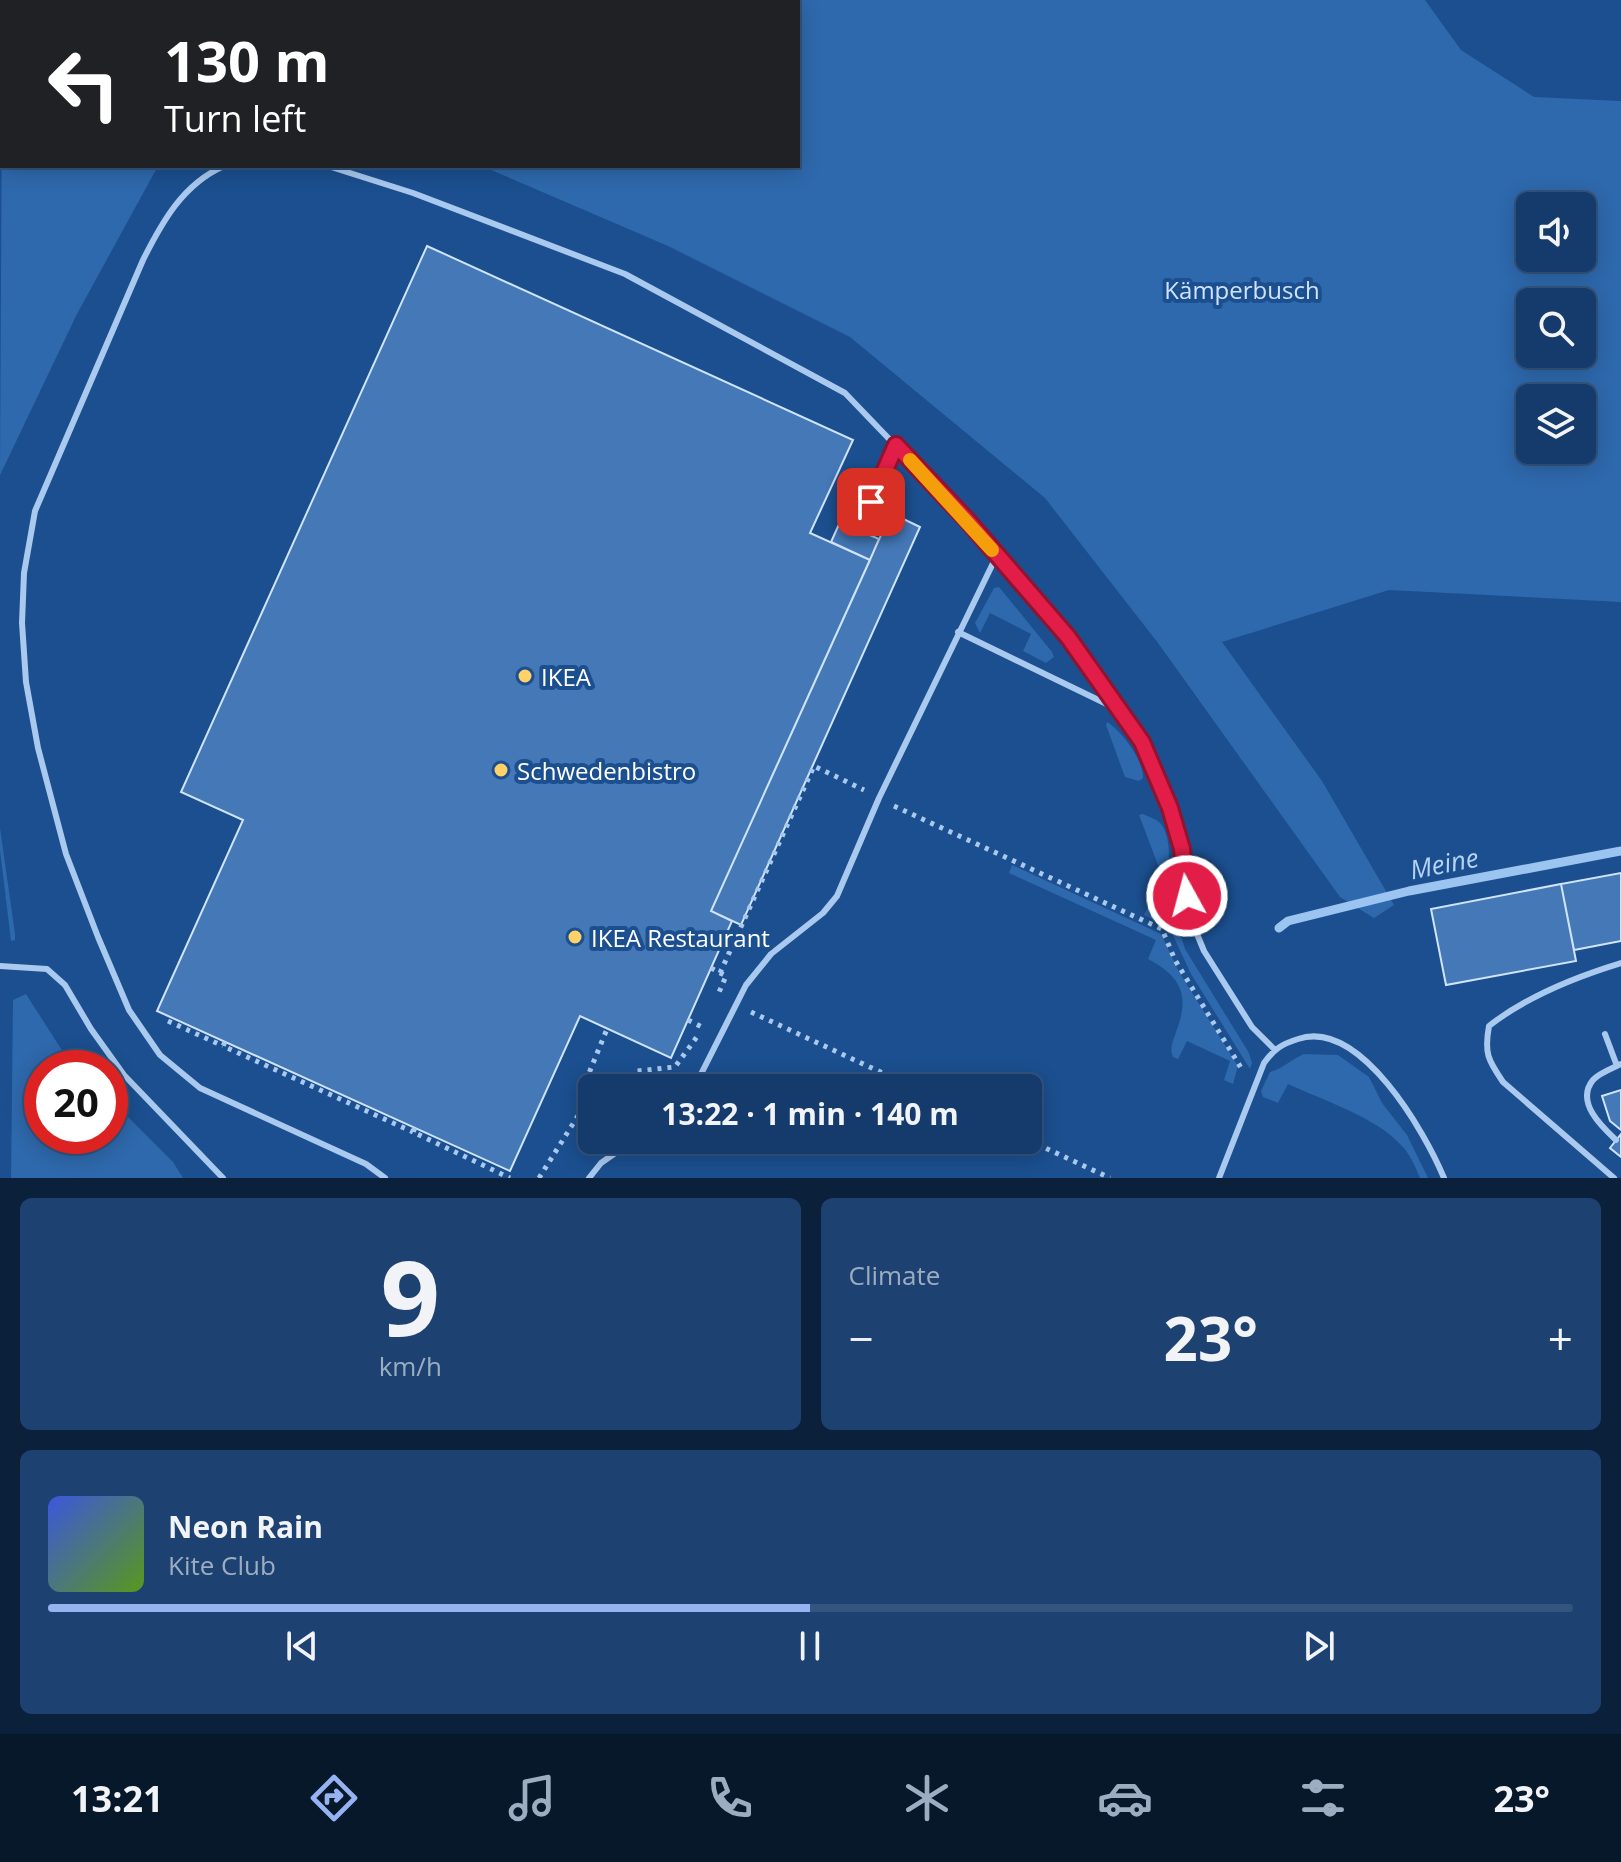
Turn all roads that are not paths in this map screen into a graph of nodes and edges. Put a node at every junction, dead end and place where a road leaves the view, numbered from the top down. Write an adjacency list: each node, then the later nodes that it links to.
1 (221, 168): 17 (lane)
2 (334, 168): 3 (lane)
3 (896, 445): 4 (lane); 5 (lane)
4 (859, 530)
5 (997, 555): 6 (lane); 7 (lane)
6 (958, 632): 7 (lane); 13 (lane)
7 (1121, 711): 11 (lane)
8 (1621, 963): 21 (lane)
9 (0, 966): 16 (lane)
10 (1605, 1034): 12 (lane)
11 (1274, 1049): 19 (lane); 20 (lane)
12 (1619, 1065): 14 (lane)
13 (701, 1074)
14 (1616, 1140)
15 (614, 1154): 18 (lane)
16 (223, 1178)
17 (385, 1178)
18 (589, 1178)
19 (1219, 1178)
20 (1444, 1178)
21 (1614, 1178)

